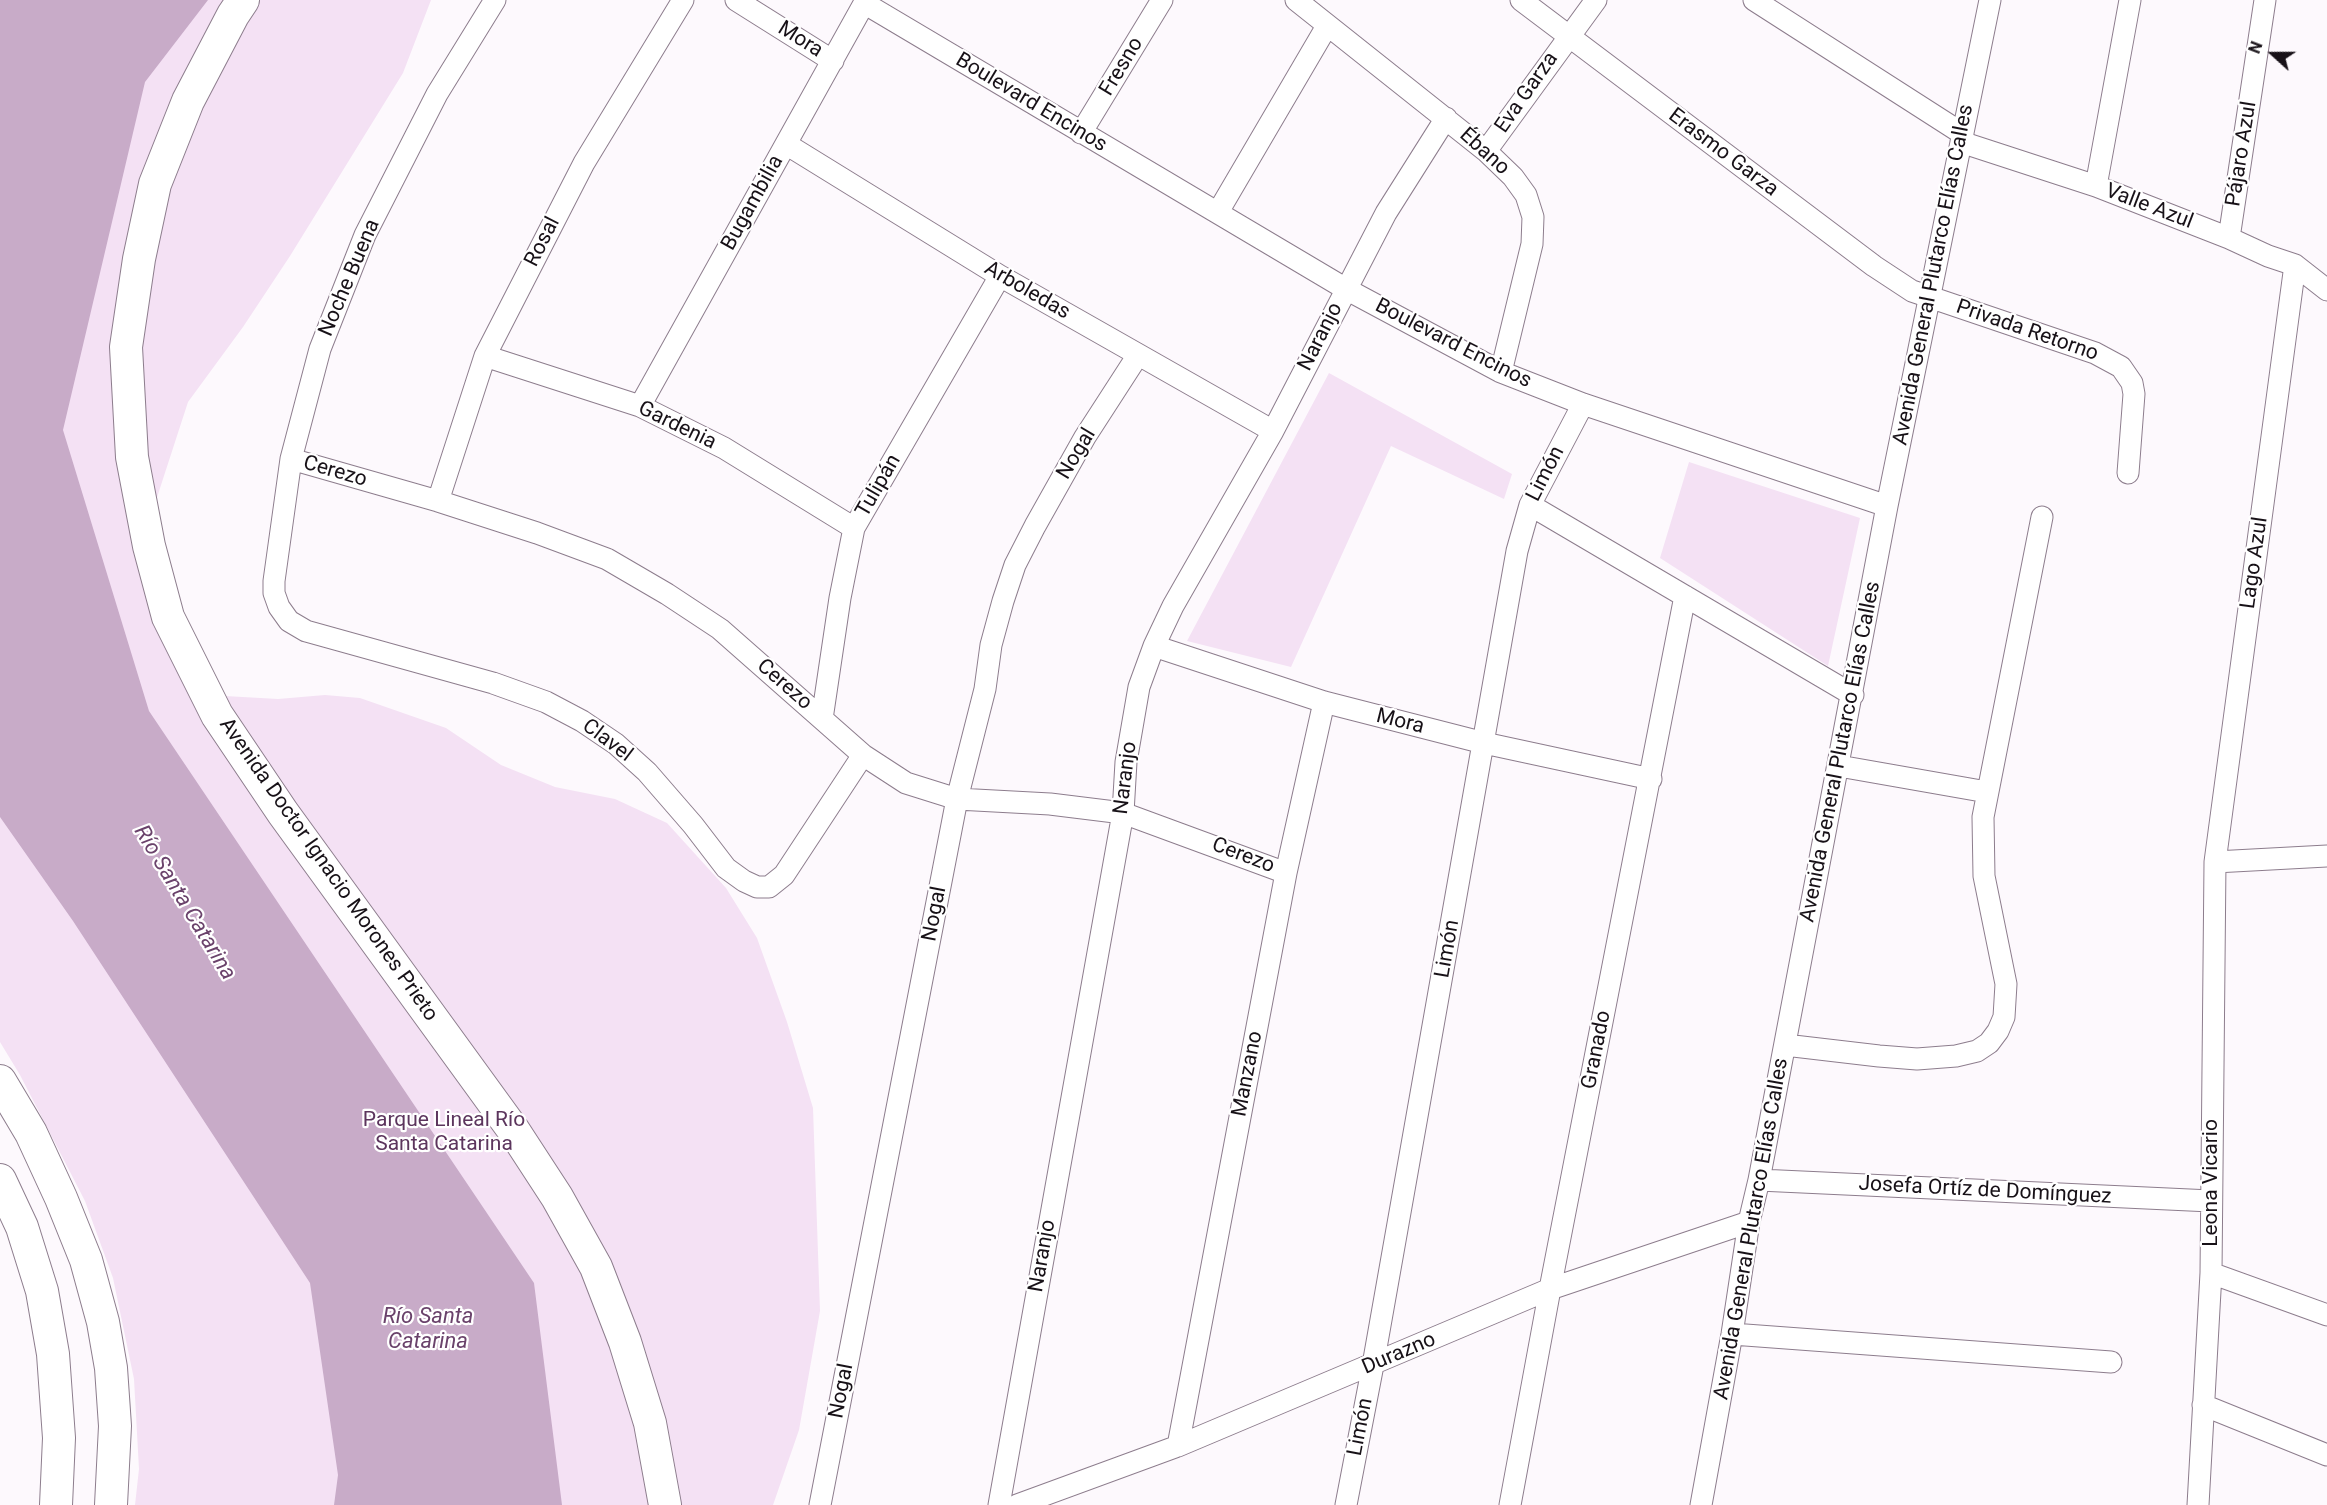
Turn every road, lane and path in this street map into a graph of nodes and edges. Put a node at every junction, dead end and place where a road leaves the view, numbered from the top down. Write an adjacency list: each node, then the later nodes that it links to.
1 (243, 0): 76 (highway, Avenida Doctor Ignacio Morones Prieto)
2 (495, 0): 36 (street, Noche Buena)
3 (683, 0): 31 (street, Rosal)
4 (736, 0): 16 (street, Mora)
5 (1162, 0): 18 (street, Fresno)
6 (1296, 0): 14 (street, Ébano)
7 (1521, 0): 15 (street, Erasmo Garza)
8 (1596, 0): 15 (street, Eva Garza)
9 (1754, 0): 19 (street, Valle Azul)
10 (1990, 0): 19 (street, Avenida General Plutarco Elías Calles)
11 (2130, 0): 22 (street)
12 (2265, 0): 24 (street, Pájaro Azul)
13 (865, 2): 16 (street, Bugambilia); 18 (street, Boulevard Encinos)
14 (1327, 26): 17 (street, Ébano); 23 (street)
15 (1568, 35): 21 (street, Eva Garza); 29 (street, Erasmo Garza)
16 (833, 61): 20 (street, Bugambilia)
17 (1446, 118): 21 (street, Ébano); 27 (street, Naranjo)
18 (1081, 133): 23 (street, Boulevard Encinos)
19 (1962, 138): 22 (street, Valle Azul); 29 (street, Avenida General Plutarco Elías Calles)
20 (786, 144): 26 (street, Arboledas); 34 (street, Bugambilia)
21 (1486, 151): 32 (street, Ébano)
22 (2096, 186): 24 (street, Valle Azul)
23 (1218, 212): 27 (street, Boulevard Encinos)
24 (2229, 238): 25 (street, Valle Azul)
25 (2295, 265): 28 (street, Valle Azul); 57 (street, Lago Azul)
26 (1000, 276): 30 (street, Arboledas); 42 (street, Tulipán)
27 (1346, 289): 32 (street, Boulevard Encinos); 35 (street, Naranjo)
28 (2327, 290)
29 (1930, 298): 37 (street, Privada Retorno); 40 (street, Avenida General Plutarco Elías Calles)
30 (1138, 355): 35 (street, Arboledas); 54 (street, Nogal)
31 (485, 356): 34 (street, Gardenia); 38 (street, Rosal)
32 (1501, 372): 33 (street, Boulevard Encinos)
33 (1583, 404): 39 (street, Limón); 40 (street, Boulevard Encinos)
34 (640, 406): 42 (street, Gardenia)
35 (1273, 431): 45 (street, Naranjo)
36 (291, 459): 38 (street, Cerezo); 43 (street, Noche Buena)
37 (2128, 473)
38 (438, 501): 48 (street, Cerezo)
39 (1530, 505): 44 (street); 49 (street, Limón)
40 (1887, 506): 46 (street, Avenida General Plutarco Elías Calles)
41 (2042, 517): 53 (street)
42 (854, 528): 48 (street, Tulipán)
43 (274, 581): 50 (street, Clavel)
44 (1685, 596): 46 (street); 52 (street, Granado)
45 (1154, 646): 47 (street, Mora); 55 (street, Naranjo)
46 (1853, 695): 51 (street, Avenida General Plutarco Elías Calles)
47 (1324, 702): 49 (street, Mora); 58 (street, Manzano)
48 (822, 719): 50 (street, Cerezo)
49 (1484, 743): 52 (street, Mora); 70 (street, Limón)
50 (863, 755): 54 (street, Cerezo)
51 (1839, 766): 53 (street); 59 (street, Avenida General Plutarco Elías Calles)
52 (1651, 779): 66 (street, Granado)
53 (1987, 792): 59 (street)
54 (957, 799): 55 (street, Cerezo); 77 (street, Nogal)
55 (1123, 813): 58 (street, Cerezo); 78 (street, Naranjo)
56 (2327, 856): 57 (street)
57 (2215, 862): 63 (street, Leona Vicario)
58 (1286, 873): 72 (street, Manzano)
59 (1785, 1045): 62 (street, Avenida General Plutarco Elías Calles)
60 (0, 1081): 75 (highway)
61 (0, 1180): 74 (highway)
62 (1759, 1180): 63 (street, Josefa Ortíz de Domínguez); 64 (street, Avenida General Plutarco Elías Calles)
63 (2211, 1201): 65 (street, Leona Vicario)
64 (1749, 1222): 66 (street, Durazno); 68 (street, Avenida General Plutarco Elías Calles)
65 (2211, 1273): 67 (street); 71 (street, Leona Vicario)
66 (1550, 1289): 70 (street, Durazno); 81 (street, Granado)
67 (2327, 1315)
68 (1732, 1334): 69 (street); 82 (street, Avenida General Plutarco Elías Calles)
69 (2111, 1362)
70 (1373, 1365): 72 (street, Durazno); 80 (street, Limón)
71 (2204, 1405): 73 (street); 83 (street, Leona Vicario)
72 (1178, 1446): 79 (street, Durazno)
73 (2327, 1455)
74 (56, 1505)
75 (111, 1505)
76 (665, 1505)
77 (820, 1505)
78 (999, 1505)
79 (1017, 1505)
80 (1346, 1505)
81 (1510, 1505)
82 (1701, 1505)
83 (2198, 1505)

